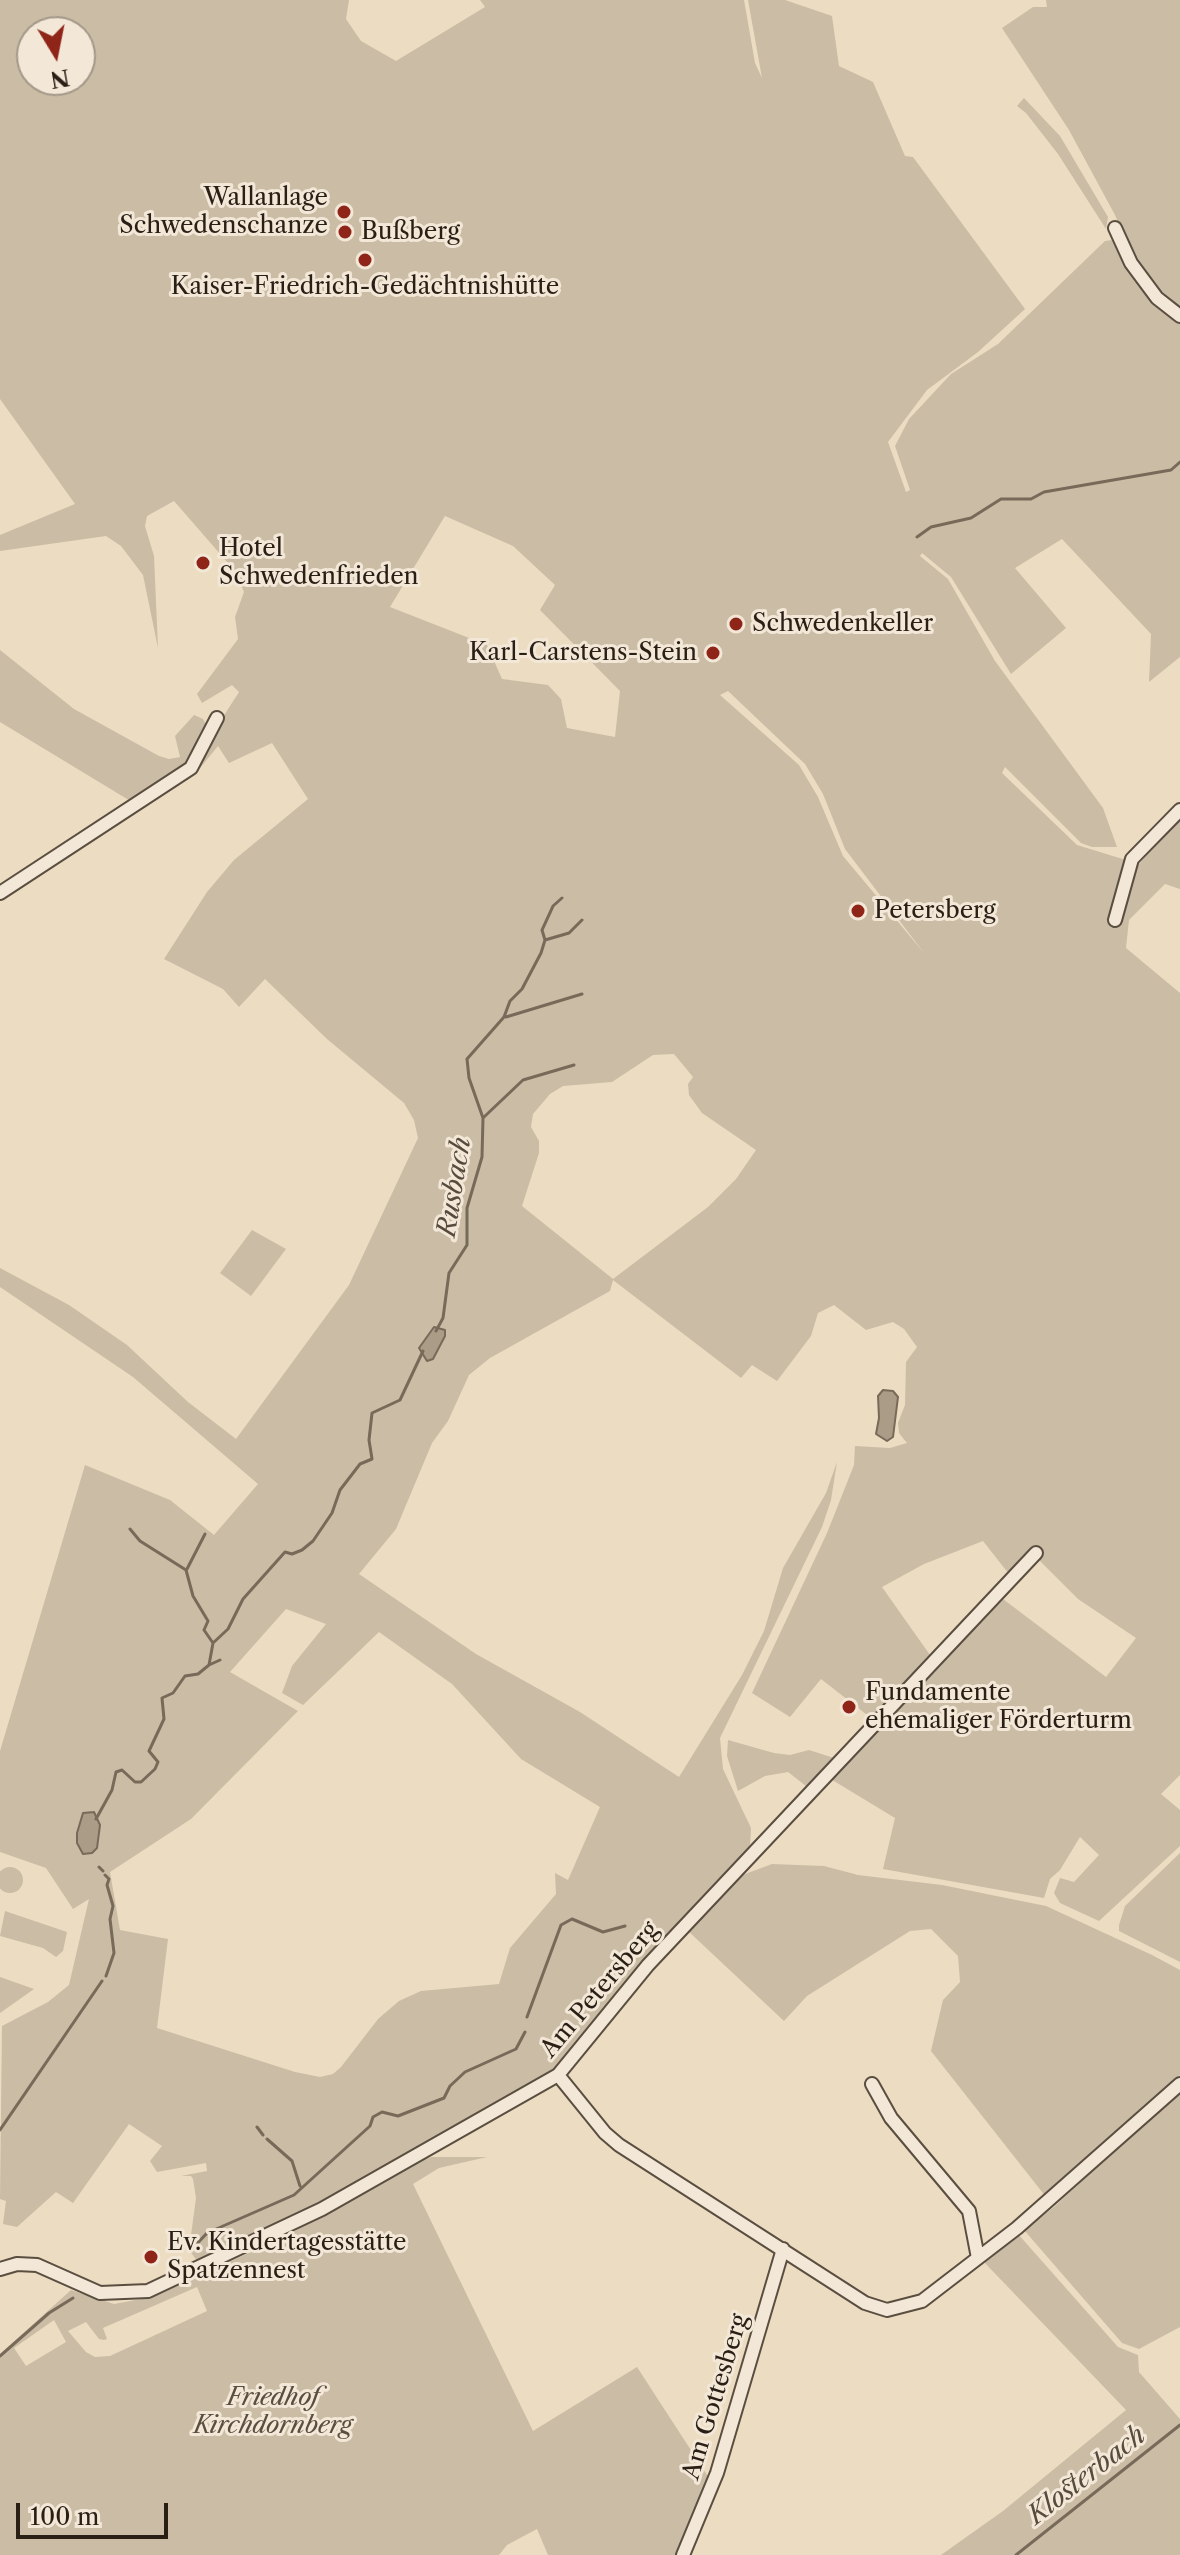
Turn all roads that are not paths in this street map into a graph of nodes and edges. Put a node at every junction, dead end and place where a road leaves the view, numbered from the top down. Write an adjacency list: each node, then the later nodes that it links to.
1 (1115, 228): 2 (street)
2 (1180, 316)
3 (217, 718): 5 (street)
4 (1180, 810): 6 (street)
5 (0, 893)
6 (1115, 920)
7 (1036, 1553): 8 (street, Am Petersberg)
8 (558, 2075): 11 (street); 13 (street, Am Petersberg)
9 (872, 2084): 12 (street)
10 (1180, 2084): 12 (street)
11 (783, 2249): 12 (street); 14 (street, Am Gottesberg)
12 (978, 2258)
13 (0, 2269)
14 (683, 2555)

